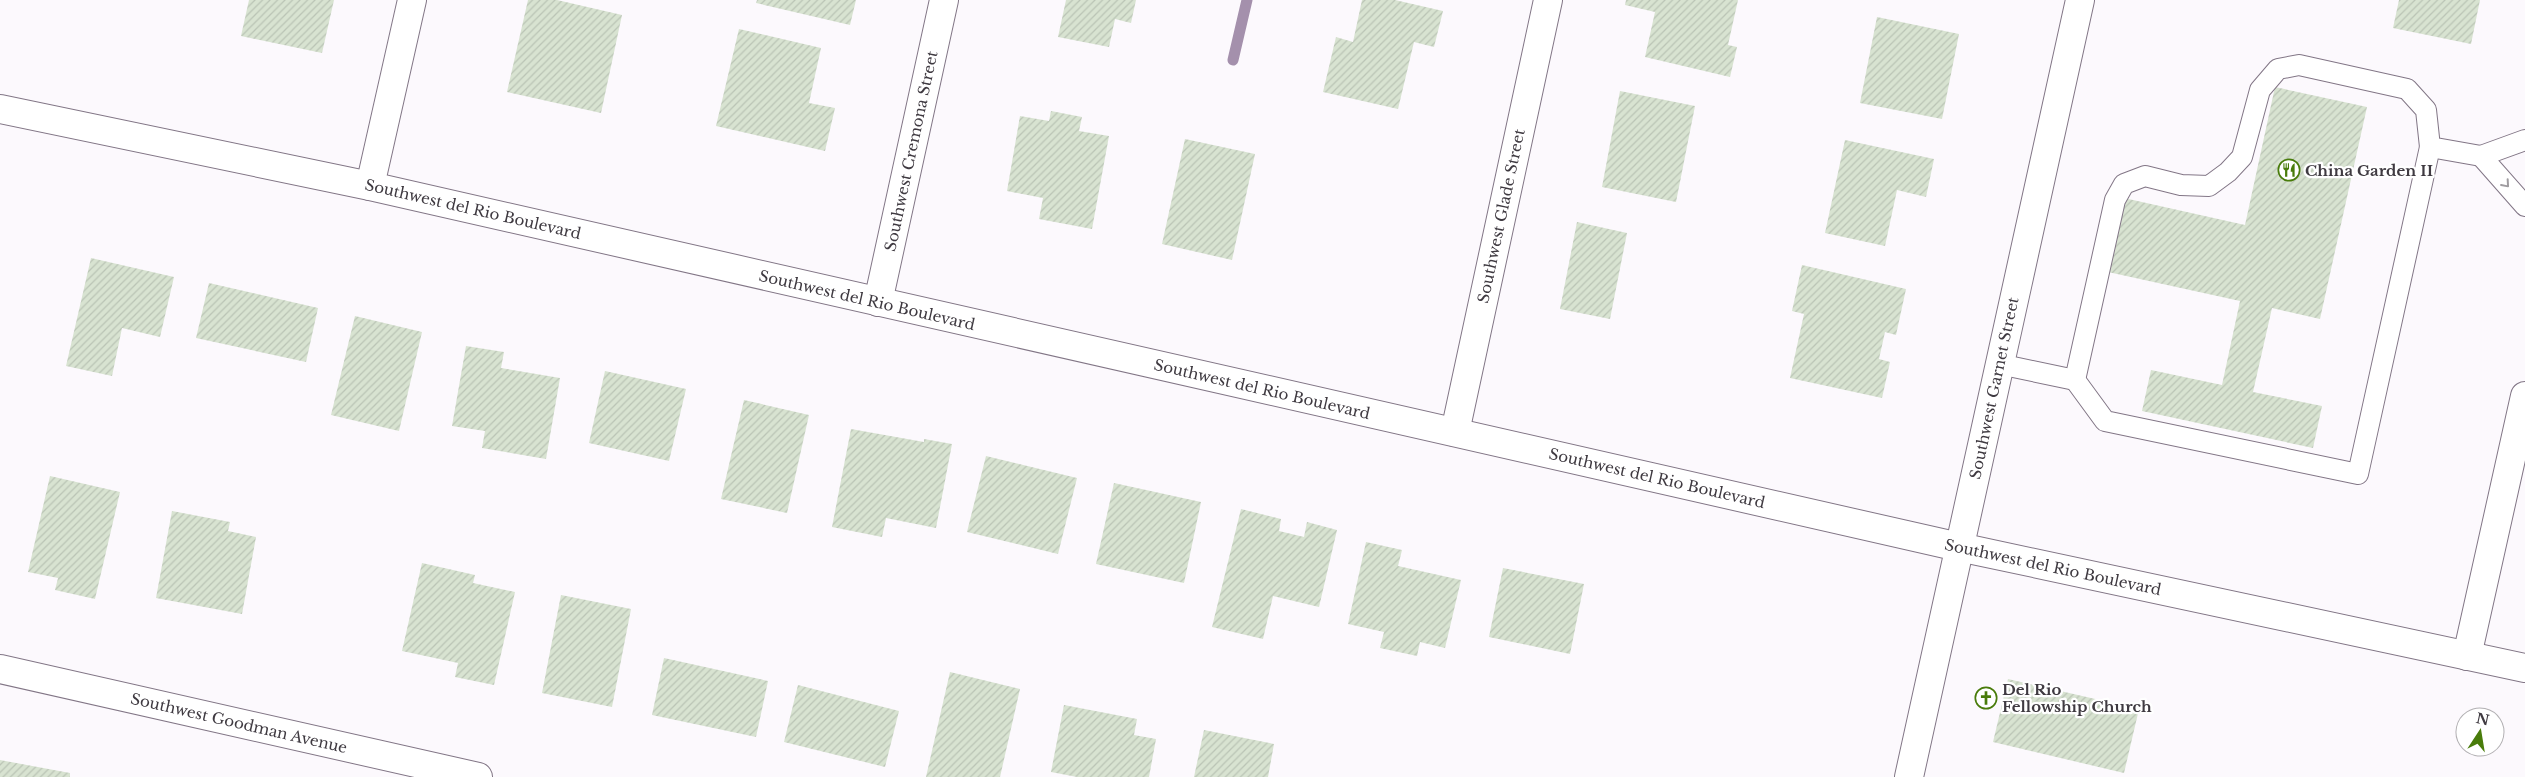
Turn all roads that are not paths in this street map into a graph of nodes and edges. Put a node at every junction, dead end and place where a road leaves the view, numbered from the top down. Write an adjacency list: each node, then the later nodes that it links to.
1 (412, 0): 9 (street)
2 (944, 0): 11 (street, Southwest Cremona Street)
3 (1548, 0): 15 (street, Southwest Glade Street)
4 (2080, 0): 12 (street, Southwest Garnet Street)
5 (0, 110): 9 (street, Southwest del Rio Boulevard)
6 (2525, 140): 8 (lane)
7 (2430, 147): 8 (lane); 13 (lane); 13 (lane)
8 (2481, 156): 10 (lane, one-way to 10)
9 (370, 186): 11 (street, Southwest del Rio Boulevard)
10 (2525, 206)
11 (878, 302): 15 (street, Southwest del Rio Boulevard)
12 (2000, 364): 13 (lane); 16 (street, Southwest Garnet Street)
13 (2075, 380)
14 (2525, 396): 17 (street)
15 (1455, 432): 16 (street, Southwest del Rio Boulevard)
16 (1959, 547): 17 (street, Southwest del Rio Boulevard); 21 (street, Southwest Garnet Street)
17 (2467, 656): 18 (street, Southwest del Rio Boulevard)
18 (2525, 668)
19 (0, 669): 20 (street, Southwest Goodman Avenue)
20 (478, 777)
21 (1909, 777)

